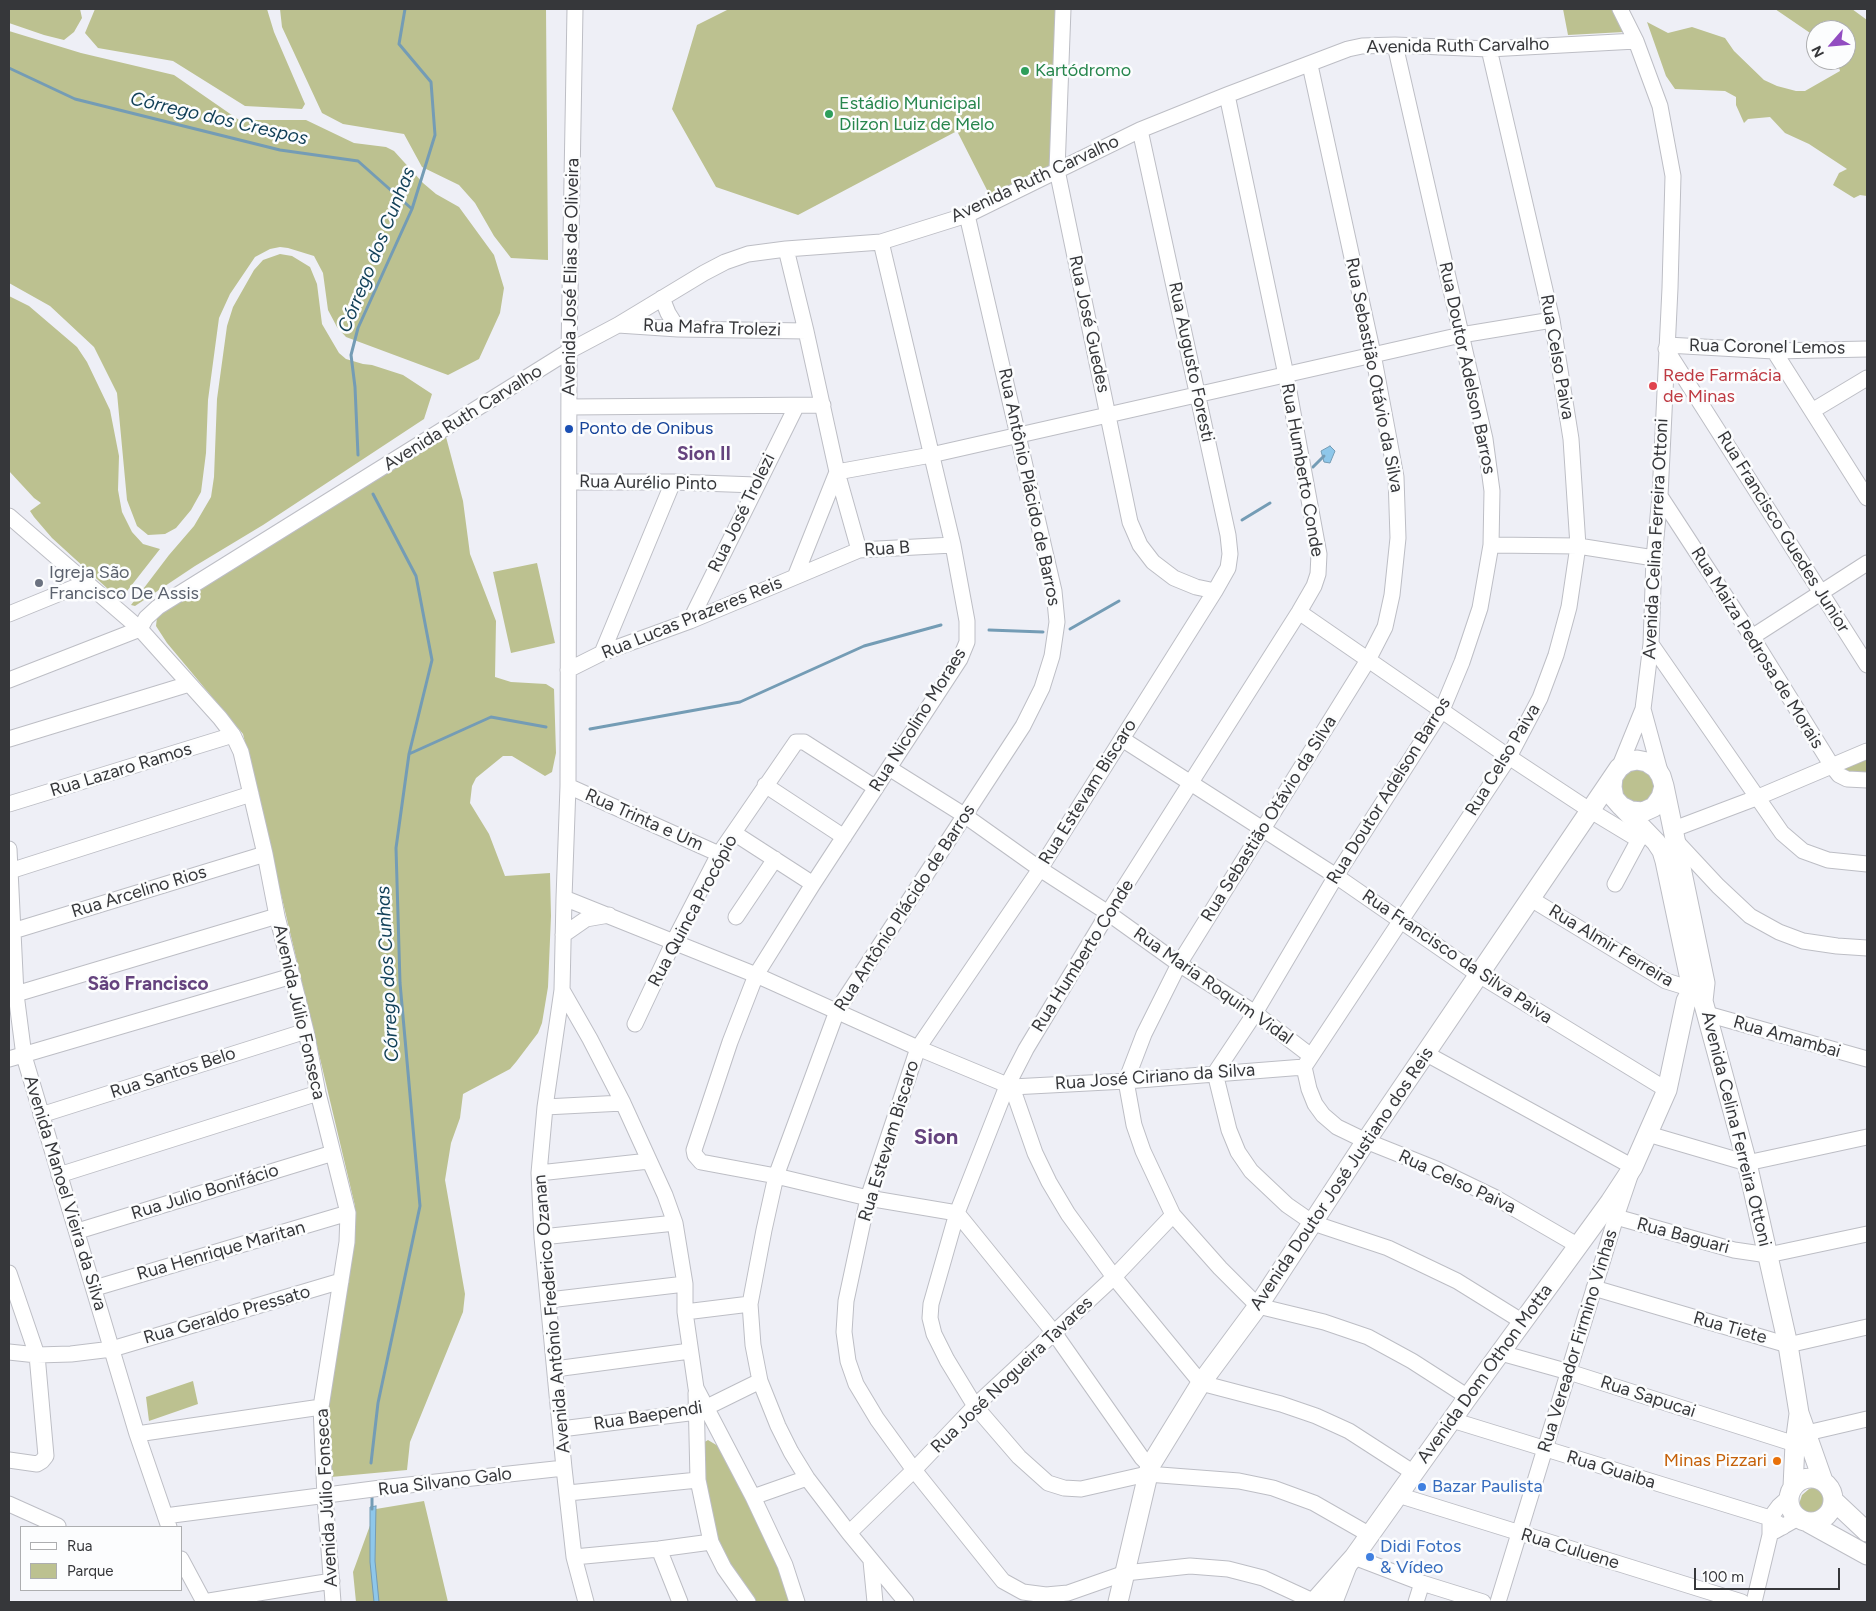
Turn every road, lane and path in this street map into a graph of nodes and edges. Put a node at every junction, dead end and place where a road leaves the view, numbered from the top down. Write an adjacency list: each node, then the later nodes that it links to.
1 (575, 9): 22 (street, Avenida José Elias de Oliveira)
2 (1063, 9): 10 (street, Rua José Guedes)
3 (1620, 9): 4 (street, Avenida Celina Ferreira Ottoni)
4 (1636, 41): 6 (street, Avenida Ruth Carvalho); 20 (street, Avenida Celina Ferreira Ottoni)
5 (1396, 45): 6 (street, Avenida Ruth Carvalho); 7 (street, Avenida Ruth Carvalho); 19 (street, Rua Doutor Adelson Barros)
6 (1489, 49): 15 (street, Rua Celso Paiva)
7 (1310, 64): 8 (street, Avenida Ruth Carvalho); 24 (street, Rua Sebastião Otávio da Silva)
8 (1227, 95): 9 (street, Avenida Ruth Carvalho); 25 (street, Rua Humberto Conde)
9 (1140, 130): 10 (street, Avenida Ruth Carvalho); 27 (street, Rua Augusto Foresti)
10 (1057, 170): 11 (street, Avenida Ruth Carvalho); 32 (street, Rua José Guedes)
11 (968, 215): 12 (street, Avenida Ruth Carvalho); 33 (street, Rua Antônio Plácido de Barros)
12 (881, 242): 13 (street, Avenida Ruth Carvalho); 34 (street, Rua Nicolino Moraes)
13 (786, 249): 14 (street, Avenida Ruth Carvalho); 18 (street)
14 (662, 298): 16 (street, Avenida Ruth Carvalho); 17 (street)
15 (1552, 320): 19 (street); 44 (street, Rua Celso Paiva)
16 (618, 325): 17 (street, Rua Mafra Trolezi); 22 (street, Avenida Ruth Carvalho)
17 (678, 329): 18 (street, Rua Mafra Trolezi)
18 (806, 331): 28 (street)
19 (1461, 335): 24 (street); 43 (street, Rua Doutor Adelson Barros)
20 (1666, 347): 23 (street, Rua Coronel Lemos); 39 (street, Avenida Celina Ferreira Ottoni); 51 (street, Rua Francisco Guedes Junior)
21 (1867, 349): 23 (street, Rua Coronel Lemos)
22 (569, 351): 29 (street, Avenida José Elias de Oliveira); 55 (street, Avenida Ruth Carvalho)
23 (1774, 351): 31 (street)
24 (1373, 354): 25 (street); 59 (street, Rua Sebastião Otávio da Silva)
25 (1286, 375): 27 (street); 52 (street, Rua Humberto Conde)
26 (1867, 378): 31 (street)
27 (1198, 394): 32 (street); 50 (street, Rua Augusto Foresti)
28 (823, 405): 30 (street); 35 (street)
29 (569, 407): 30 (street); 36 (street, Avenida José Elias de Oliveira)
30 (796, 407): 38 (street, Rua José Trolezi)
31 (1812, 411): 40 (street)
32 (1108, 414): 33 (street); 50 (street, Rua José Guedes)
33 (1018, 435): 34 (street); 85 (street, Rua Antônio Plácido de Barros)
34 (931, 455): 35 (street); 42 (street, Rua Nicolino Moraes)
35 (837, 472): 45 (street); 48 (street, Rua Lucas Prazeres Reis)
36 (570, 482): 37 (street, Rua Aurélio Pinto); 61 (street, Avenida José Elias de Oliveira)
37 (673, 482): 38 (street, Rua Aurélio Pinto); 58 (street)
38 (756, 485): 54 (street, Rua José Trolezi)
39 (1660, 496): 46 (street, Avenida Celina Ferreira Ottoni); 56 (street, Rua Maiza Pedrosa de Morais)
40 (1867, 498)
41 (9, 516): 49 (street, Avenida Júlio Fonseca)
42 (953, 545): 45 (street, Rua B); 72 (street, Rua Nicolino Moraes)
43 (1491, 545): 44 (street); 65 (street, Rua Doutor Adelson Barros)
44 (1578, 546): 46 (street); 70 (street, Rua Celso Paiva)
45 (859, 550): 48 (street, Rua B)
46 (1654, 558): 57 (street, Avenida Celina Ferreira Ottoni)
47 (1867, 563): 51 (street)
48 (795, 577): 54 (street, Rua Lucas Prazeres Reis)
49 (85, 583): 53 (street); 55 (street, Avenida Júlio Fonseca)
50 (1215, 591): 68 (street, Rua Estevam Biscaro)
51 (1820, 592): 56 (street); 60 (street, Rua Francisco Guedes Junior)
52 (1299, 612): 59 (street); 76 (street, Rua Humberto Conde)
53 (9, 614)
54 (690, 620): 58 (street, Rua Lucas Prazeres Reis)
55 (140, 629): 62 (street); 63 (street, Avenida Júlio Fonseca)
56 (1752, 637): 71 (street, Rua Maiza Pedrosa de Morais)
57 (1651, 644): 64 (street, Avenida Celina Ferreira Ottoni); 81 (street)
58 (602, 653): 61 (street, Rua Lucas Prazeres Reis)
59 (1368, 660): 65 (street); 86 (street, Rua Sebastião Otávio da Silva)
60 (1867, 665)
61 (568, 670): 78 (street, Avenida José Elias de Oliveira)
62 (9, 680)
63 (189, 684): 66 (street, Avenida Júlio Fonseca); 67 (street)
64 (1643, 709): 73 (street, Avenida Doutor José Justiano dos Reis); 75 (street, Avenida Celina Ferreira Ottoni)
65 (1442, 710): 70 (street); 98 (street, Rua Doutor Adelson Barros)
66 (233, 735): 80 (street, Avenida Júlio Fonseca); 82 (street, Rua Lazaro Ramos)
67 (9, 739)
68 (1122, 739): 76 (street, Rua Francisco da Silva Paiva); 96 (street, Rua Estevam Biscaro)
69 (1867, 751): 71 (street)
70 (1509, 757): 84 (street); 107 (street, Rua Celso Paiva)
71 (1832, 766): 74 (street, Rua Maiza Pedrosa de Morais); 81 (street)
72 (889, 768): 79 (street, Rua Nicolino Moraes); 85 (street, Rua Maria Roquim Vidal)
73 (1616, 773): 75 (main road); 83 (main road); 84 (main road, Avenida Doutor José Justiano dos Reis)
74 (1867, 780)
75 (1662, 781): 83 (main road); 89 (main road, Avenida Celina Ferreira Ottoni)
76 (1192, 783): 86 (street, Rua Francisco da Silva Paiva); 103 (street, Rua Humberto Conde)
77 (765, 785): 79 (street, Rua Quinca Procópio); 87 (street, Rua Quinca Procópio); 90 (street)
78 (568, 786): 93 (street, Rua Trinta e Um); 101 (street, Avenida Antônio Frederico Ozanan)
79 (876, 788): 90 (street, Rua Nicolino Moraes)
80 (251, 794): 92 (street, Avenida Júlio Fonseca); 97 (street)
81 (1756, 798): 89 (street); 95 (street)
82 (9, 804)
83 (1621, 806): 88 (main road)
84 (1591, 811): 88 (street); 102 (main road, Avenida Doutor José Justiano dos Reis)
85 (964, 815): 96 (street, Rua Maria Roquim Vidal); 119 (street, Rua Antônio Plácido de Barros)
86 (1264, 829): 98 (street, Rua Francisco da Silva Paiva); 112 (street, Rua Sebastião Otávio da Silva)
87 (734, 833): 93 (street, Rua Quinca Procópio); 94 (street)
88 (1642, 834): 100 (street); 118 (main road)
89 (1675, 836): 111 (street); 118 (main road, Avenida Celina Ferreira Ottoni)
90 (844, 837): 99 (street, Rua Nicolino Moraes)
91 (9, 849): 97 (street, Avenida Manoel Vieira da Silva)
92 (265, 854): 105 (street, Avenida Júlio Fonseca); 108 (street, Rua Arcelino Rios)
93 (720, 854): 110 (street, Rua Quinca Procópio)
94 (775, 859): 99 (street); 106 (street)
95 (1867, 864)
96 (1040, 869): 103 (street, Rua Maria Roquim Vidal); 123 (street, Rua Estevam Biscaro)
97 (10, 871): 108 (street, Avenida Manoel Vieira da Silva)
98 (1336, 876): 107 (street, Rua Francisco da Silva Paiva); 120 (street, Rua Doutor Adelson Barros)
99 (813, 884): 113 (street, Rua Nicolino Moraes)
100 (1615, 884)
101 (564, 898): 104 (street); 109 (street, Avenida Antônio Frederico Ozanan)
102 (1532, 898): 114 (main road, Avenida Doutor José Justiano dos Reis); 118 (street, Rua Almir Ferreira)
103 (1108, 913): 112 (street, Rua Maria Roquim Vidal); 131 (street, Rua Humberto Conde)
104 (610, 915): 109 (street); 110 (street)
105 (277, 916): 115 (street, Avenida Júlio Fonseca); 117 (street)
106 (736, 917)
107 (1402, 921): 114 (street, Rua Francisco da Silva Paiva); 128 (street, Rua Celso Paiva)
108 (13, 931): 117 (street, Avenida Manoel Vieira da Silva)
109 (563, 934): 116 (street, Avenida Antônio Frederico Ozanan)
110 (674, 942): 113 (street); 121 (street, Rua Quinca Procópio)
111 (1867, 948)
112 (1179, 964): 120 (street, Rua Maria Roquim Vidal); 130 (street, Rua Sebastião Otávio da Silva)
113 (756, 975): 119 (street); 146 (street, Rua Nicolino Moraes)
114 (1479, 975): 124 (main road, Avenida Doutor José Justiano dos Reis); 132 (street, Rua Francisco da Silva Paiva)
115 (292, 976): 122 (street, Avenida Júlio Fonseca); 125 (street)
116 (562, 990): 134 (street); 135 (street, Avenida Antônio Frederico Ozanan)
117 (16, 994): 125 (street, Avenida Manoel Vieira da Silva)
118 (1702, 997): 127 (street, Rua Amambai); 132 (main road, Avenida Dom Othon Motta); 142 (main road, Avenida Celina Ferreira Ottoni)
119 (837, 1011): 123 (street); 146 (street, Rua Antônio Plácido de Barros)
120 (1255, 1013): 128 (street, Rua Maria Roquim Vidal); 129 (street, Rua Doutor Adelson Barros)
121 (635, 1024)
122 (306, 1030): 133 (street, Avenida Júlio Fonseca); 136 (street, Rua Santos Belo)
123 (918, 1048): 131 (street); 147 (street, Rua Estevam Biscaro)
124 (1425, 1054): 139 (main road, Avenida Doutor José Justiano dos Reis); 143 (street)
125 (24, 1056): 126 (street); 136 (street, Avenida Manoel Vieira da Silva)
126 (9, 1059)
127 (1867, 1059)
128 (1307, 1061): 129 (street, Rua José Ciriano da Silva); 139 (street, Rua Celso Paiva)
129 (1215, 1072): 130 (street, Rua José Ciriano da Silva); 153 (street)
130 (1126, 1081): 131 (street, Rua José Ciriano da Silva); 150 (street)
131 (1009, 1086): 149 (street, Rua Humberto Conde); 160 (street)
132 (1667, 1090): 137 (main road, Avenida Dom Othon Motta)
133 (318, 1093): 140 (street, Avenida Júlio Fonseca); 145 (street)
134 (623, 1103): 135 (street); 141 (street)
135 (545, 1106): 144 (street, Avenida Antônio Frederico Ozanan)
136 (40, 1115): 145 (street, Avenida Manoel Vieira da Silva)
137 (1648, 1134): 142 (street); 143 (main road, Avenida Dom Othon Motta)
138 (1867, 1137): 142 (street)
139 (1366, 1141): 153 (main road, Avenida Doutor José Justiano dos Reis); 157 (street, Rua Celso Paiva)
140 (333, 1153): 148 (street, Avenida Júlio Fonseca); 154 (street, Rua Julio Bonifácio)
141 (649, 1161): 144 (street); 152 (street)
142 (1747, 1163): 158 (main road, Avenida Celina Ferreira Ottoni)
143 (1633, 1167): 151 (street, Rua Vereador Firmino Vinhas); 157 (main road, Avenida Dom Othon Motta)
144 (539, 1173): 156 (street, Avenida Antônio Frederico Ozanan)
145 (59, 1175): 154 (street, Avenida Manoel Vieira da Silva)
146 (776, 1176): 147 (street); 166 (street, Rua Antônio Plácido de Barros)
147 (868, 1198): 149 (street); 194 (street, Rua Estevam Biscaro)
148 (348, 1214): 161 (street, Avenida Júlio Fonseca); 163 (street, Rua Henrique Maritan)
149 (957, 1214): 171 (street); 183 (street, Rua Humberto Conde)
150 (1173, 1215): 160 (street, Rua José Nogueira Tavares); 167 (street)
151 (1616, 1217): 158 (street, Rua Baguari); 164 (street, Rua Vereador Firmino Vinhas)
152 (675, 1223): 156 (street); 162 (street)
153 (1313, 1223): 167 (main road, Avenida Doutor José Justiano dos Reis); 169 (street)
154 (78, 1232): 163 (street, Avenida Manoel Vieira da Silva)
155 (1867, 1234): 158 (street, Rua Baguari)
156 (542, 1237): 165 (street, Avenida Antônio Frederico Ozanan)
157 (1577, 1245): 169 (main road, Avenida Dom Othon Motta)
158 (1768, 1255): 172 (main road, Avenida Celina Ferreira Ottoni)
159 (9, 1273): 177 (street)
160 (1114, 1277): 171 (street, Rua José Nogueira Tavares); 181 (street)
161 (341, 1281): 173 (street, Rua Geraldo Pressato); 184 (street, Avenida Júlio Fonseca)
162 (685, 1284): 165 (street); 168 (street)
163 (94, 1288): 173 (street, Avenida Manoel Vieira da Silva)
164 (1594, 1288): 172 (street, Rua Tiete); 179 (street, Rua Vereador Firmino Vinhas)
165 (549, 1300): 178 (street, Avenida Antônio Frederico Ozanan)
166 (750, 1304): 168 (street); 180 (street, Rua Antônio Plácido de Barros)
167 (1258, 1306): 181 (main road, Avenida Doutor José Justiano dos Reis); 182 (street)
168 (685, 1312): 174 (street)
169 (1523, 1322): 176 (main road, Avenida Dom Othon Motta)
170 (1867, 1327): 172 (street, Rua Tiete)
171 (1055, 1334): 183 (street, Rua José Nogueira Tavares); 195 (street)
172 (1788, 1345): 190 (main road, Avenida Celina Ferreira Ottoni)
173 (112, 1349): 177 (street, Rua Geraldo Pressato); 189 (street, Avenida Manoel Vieira da Silva)
174 (690, 1351): 178 (street); 185 (street)
175 (9, 1352): 177 (street, Rua Geraldo Pressato)
176 (1500, 1353): 179 (street, Rua Sapucai); 182 (main road, Avenida Dom Othon Motta)
177 (38, 1355): 192 (street)
178 (554, 1369): 188 (street, Avenida Antônio Frederico Ozanan)
179 (1569, 1372): 190 (street, Rua Sapucai); 191 (street, Rua Vereador Firmino Vinhas)
180 (760, 1381): 185 (street, Rua Baependi); 197 (street, Rua Antônio Plácido de Barros)
181 (1201, 1383): 195 (main road, Avenida Doutor José Justiano dos Reis); 196 (street)
182 (1468, 1396): 187 (main road, Avenida Dom Othon Motta)
183 (975, 1406): 194 (street, Rua José Nogueira Tavares); 195 (street, Rua Humberto Conde)
184 (321, 1407): 189 (street); 203 (street, Avenida Júlio Fonseca)
185 (702, 1411): 188 (street, Rua Baependi); 198 (street); 204 (street)
186 (1867, 1419): 190 (street)
187 (1452, 1420): 191 (street, Rua Guaiba); 196 (main road, Avenida Dom Othon Motta)
188 (561, 1429): 193 (street, Avenida Antônio Frederico Ozanan)
189 (137, 1434): 208 (street, Avenida Manoel Vieira da Silva)
190 (1801, 1438): 199 (main road, Avenida Celina Ferreira Ottoni); 200 (main road, Avenida Celina Ferreira Ottoni)
191 (1546, 1450): 207 (street, Rua Guaiba); 213 (street, Rua Vereador Firmino Vinhas)
192 (9, 1460)
193 (564, 1468): 201 (street, Avenida Antônio Frederico Ozanan); 203 (street, Rua Silvano Galo)
194 (914, 1470): 212 (street, Rua José Nogueira Tavares); 223 (street, Rua Estevam Biscaro)
195 (1149, 1470): 214 (street, Rua Humberto Conde); 223 (main road, Avenida Doutor José Justiano dos Reis)
196 (1414, 1473): 202 (main road, Avenida Dom Othon Motta)
197 (807, 1478): 204 (street); 212 (street, Rua Antônio Plácido de Barros)
198 (698, 1480): 201 (street); 216 (street)
199 (1823, 1481): 200 (main road); 205 (main road, Avenida Celina Ferreira Ottoni)
200 (1791, 1492): 207 (street); 209 (main road, Avenida Celina Ferreira Ottoni)
201 (568, 1493): 219 (street, Avenida Antônio Frederico Ozanan)
202 (1398, 1496): 213 (street, Rua Culuene); 214 (main road, Avenida Dom Othon Motta)
203 (325, 1497): 208 (street, Rua Silvano Galo); 224 (street, Avenida Júlio Fonseca)
204 (753, 1497): 231 (street)
205 (1834, 1501): 209 (main road); 211 (main road, Avenida Celina Ferreira Ottoni)
206 (9, 1504): 210 (street)
207 (1770, 1518): 209 (street, Rua Guaiba); 215 (street)
208 (167, 1522)
209 (1797, 1523): 215 (street); 218 (main road)
210 (58, 1526)
211 (1867, 1532)
212 (849, 1533): 222 (street, Rua Antônio Plácido de Barros)
213 (1520, 1534): 239 (street, Rua Vereador Firmino Vinhas); 240 (street, Rua Culuene)
214 (1370, 1535): 220 (main road, Avenida Dom Othon Motta)
215 (1770, 1535): 241 (street)
216 (710, 1542): 217 (street); 230 (street)
217 (659, 1549): 219 (street); 229 (street)
218 (1867, 1555)
219 (574, 1557): 228 (street, Avenida Antônio Frederico Ozanan)
220 (1352, 1559): 225 (street); 235 (main road, Avenida Dom Othon Motta); 236 (street)
221 (182, 1561): 226 (street)
222 (871, 1561): 232 (street); 233 (street, Rua Antônio Plácido de Barros)
223 (1125, 1573): 234 (main road, Avenida Doutor José Justiano dos Reis); 235 (street, Rua Estevam Biscaro)
224 (332, 1581): 226 (street); 227 (street, Avenida Júlio Fonseca)
225 (1422, 1583): 237 (street); 238 (street)
226 (203, 1602)
227 (333, 1602)
228 (586, 1602)
229 (680, 1602)
230 (748, 1602)
231 (796, 1602)
232 (875, 1602)
233 (906, 1602)
234 (1118, 1602)
235 (1315, 1602)
236 (1336, 1602)
237 (1416, 1602)
238 (1483, 1602)
239 (1498, 1602)
240 (1742, 1602)
241 (1754, 1602)

